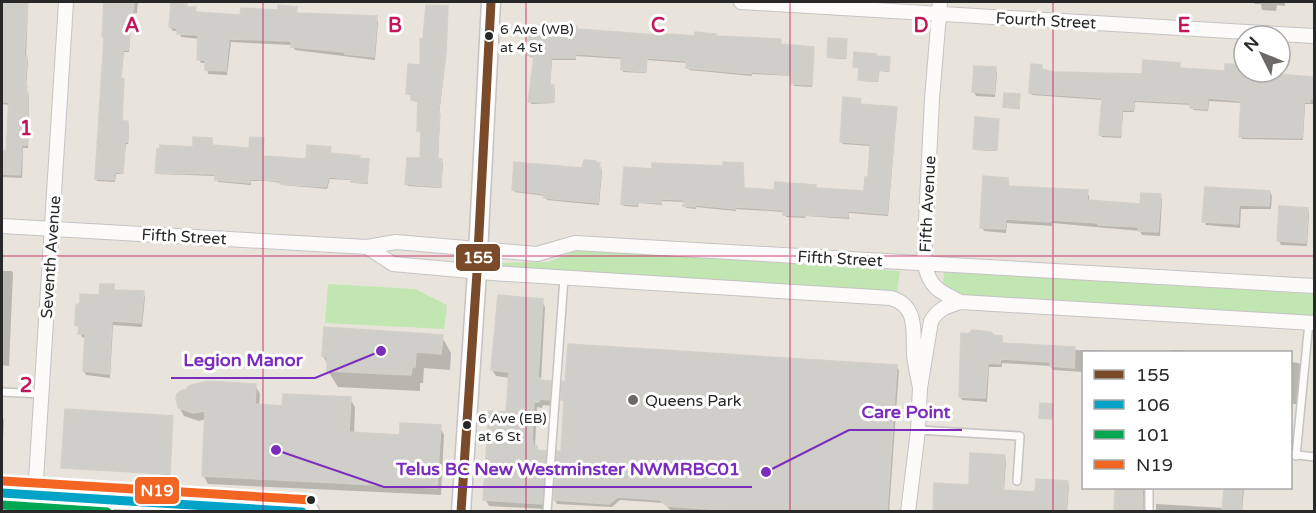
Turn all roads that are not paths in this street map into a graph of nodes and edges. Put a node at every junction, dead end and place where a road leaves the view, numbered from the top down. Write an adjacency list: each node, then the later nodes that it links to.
1 (66, 2): 8 (street, Seventh Avenue)
2 (491, 2): 10 (street)
3 (741, 2): 4 (street, Fourth Street)
4 (828, 4): 5 (street, Fourth Street)
5 (940, 8): 6 (street, Fourth Street); 11 (street, Fifth Avenue)
6 (1314, 36)
7 (2, 226): 8 (street, Fifth Street)
8 (52, 229): 9 (street, Fifth Street); 19 (street, Seventh Avenue)
9 (367, 247): 10 (street, Fifth Street); 12 (street, Fifth Street)
10 (478, 249): 11 (street, Fifth Street); 12 (street)
11 (924, 262): 14 (street, Fifth Street); 15 (street, Fifth Avenue)
12 (477, 272): 13 (street, Fifth Street); 29 (street)
13 (564, 277): 17 (street, Fifth Street); 30 (lane)
14 (1314, 286)
15 (961, 302): 16 (street); 17 (street)
16 (1312, 322): 21 (lane)
17 (920, 388): 20 (street)
18 (2, 392): 19 (lane)
19 (41, 394): 26 (street, Seventh Avenue)
20 (918, 430): 23 (lane); 31 (street)
21 (1293, 455): 22 (lane)
22 (1314, 457)
23 (1017, 481)
24 (1149, 489): 32 (lane)
25 (2, 493): 26 (street)
26 (35, 503): 27 (street)
27 (251, 510): 28 (street)
28 (310, 512)
29 (461, 512)
30 (547, 512)
31 (908, 512)
32 (1149, 512)

